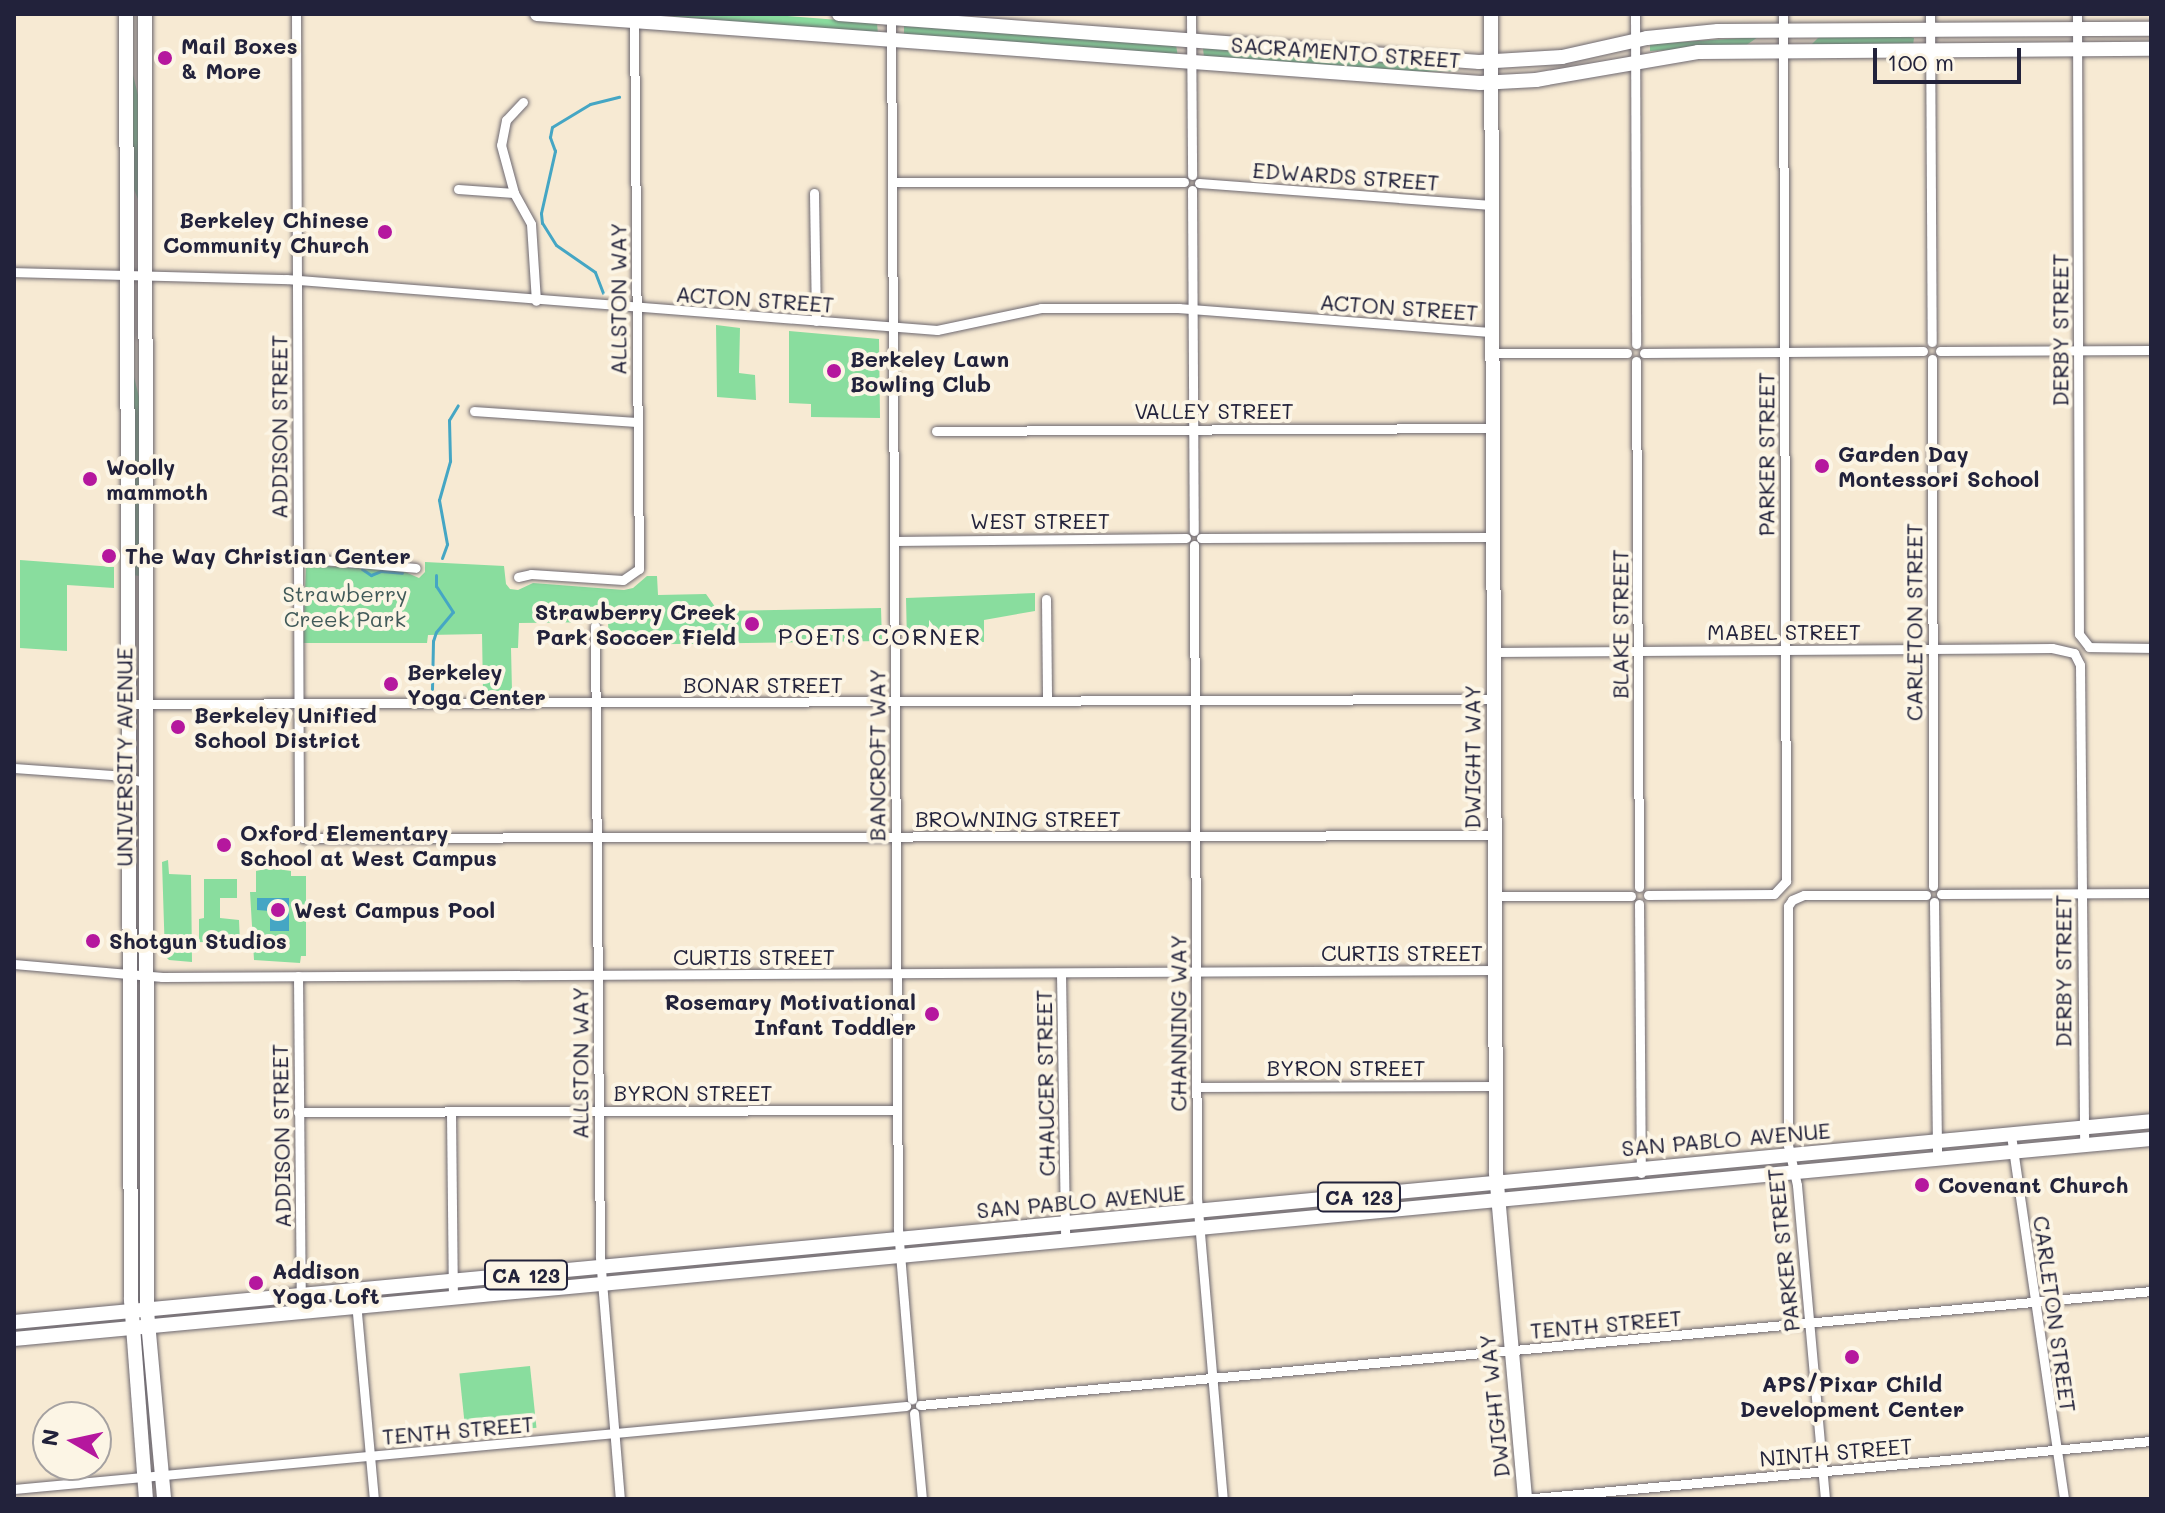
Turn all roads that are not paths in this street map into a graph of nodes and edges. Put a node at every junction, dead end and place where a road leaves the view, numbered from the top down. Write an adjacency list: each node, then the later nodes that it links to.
1 (126, 14): 37 (main road, UNIVERSITY AVENUE)
2 (145, 14): 38 (main road, UNIVERSITY AVENUE)
3 (296, 14): 39 (street, ADDISON STREET)
4 (537, 14): 13 (main road, SACRAMENTO STREET)
5 (839, 14): 12 (main road, SACRAMENTO STREET)
6 (1191, 14): 18 (street, CHANNING WAY)
7 (1491, 14): 25 (main road, DWIGHT WAY)
8 (1635, 14): 20 (street)
9 (1783, 14): 17 (street, PARKER STREET)
10 (1930, 14): 15 (street)
11 (2077, 14): 16 (street, DERBY STREET)
12 (891, 16): 18 (main road, SACRAMENTO STREET); 19 (street, BANCROFT WAY)
13 (633, 18): 19 (main road, SACRAMENTO STREET); 41 (street, ALLSTON WAY)
14 (2151, 29): 16 (main road, SACRAMENTO STREET)
15 (1930, 30): 16 (main road, SACRAMENTO STREET); 17 (main road, SACRAMENTO STREET); 23 (street)
16 (2077, 30): 21 (street, DERBY STREET)
17 (1783, 31): 20 (main road, SACRAMENTO STREET); 24 (street, PARKER STREET)
18 (1192, 40): 25 (main road, SACRAMENTO STREET); 27 (street, CHANNING WAY)
19 (891, 41): 27 (main road, SACRAMENTO STREET); 30 (street, BANCROFT WAY)
20 (1635, 41): 25 (main road, SACRAMENTO STREET); 26 (street)
21 (2077, 49): 22 (main road, SACRAMENTO STREET); 23 (main road, SACRAMENTO STREET); 48 (street, DERBY STREET)
22 (2151, 49)
23 (1929, 50): 24 (main road, SACRAMENTO STREET); 46 (street)
24 (1782, 51): 26 (main road, SACRAMENTO STREET); 51 (street, PARKER STREET)
25 (1491, 62): 28 (main road, DWIGHT WAY)
26 (1635, 62): 28 (main road, SACRAMENTO STREET); 47 (street)
27 (1192, 63): 28 (main road, SACRAMENTO STREET); 31 (street, CHANNING WAY)
28 (1491, 83): 35 (main road, DWIGHT WAY)
29 (523, 102): 33 (street)
30 (892, 182): 31 (street, EDWARDS STREET); 44 (street, BANCROFT WAY)
31 (1192, 183): 35 (street, EDWARDS STREET); 42 (street, CHANNING WAY)
32 (458, 189): 33 (street)
33 (514, 193): 40 (street)
34 (814, 193): 43 (street)
35 (1491, 205): 45 (main road, DWIGHT WAY)
36 (14, 272): 37 (street, ACTON STREET)
37 (127, 276): 38 (street, ACTON STREET); 80 (main road, UNIVERSITY AVENUE)
38 (145, 276): 39 (street, ACTON STREET); 81 (main road, UNIVERSITY AVENUE)
39 (297, 281): 40 (street, ACTON STREET); 65 (street, ADDISON STREET)
40 (536, 301): 41 (street, ACTON STREET)
41 (636, 309): 43 (street, ACTON STREET); 58 (street, ALLSTON WAY)
42 (1193, 309): 44 (street, ACTON STREET); 45 (street, ACTON STREET); 60 (street, CHANNING WAY)
43 (816, 321): 44 (street, ACTON STREET)
44 (893, 327): 64 (street, BANCROFT WAY)
45 (1492, 332): 52 (main road, DWIGHT WAY)
46 (1932, 342): 50 (street); 55 (street)
47 (1636, 344): 53 (street); 54 (street)
48 (2079, 349): 49 (street); 55 (street); 70 (street, DERBY STREET)
49 (2151, 350)
50 (1923, 351): 51 (street); 55 (street)
51 (1783, 352): 54 (street); 71 (street, PARKER STREET)
52 (1492, 353): 53 (street, ACTON STREET); 59 (main road, DWIGHT WAY)
53 (1627, 353): 56 (street)
54 (1644, 353): 56 (street)
55 (1936, 355): 72 (street, CARLETON STREET)
56 (1636, 361): 73 (street, BLAKE STREET)
57 (474, 411): 58 (street)
58 (636, 422): 67 (street, ALLSTON WAY)
59 (1492, 428): 60 (street, VALLEY STREET); 62 (main road, DWIGHT WAY)
60 (1194, 429): 61 (street, VALLEY STREET); 63 (street, CHANNING WAY)
61 (936, 431)
62 (1493, 537): 63 (street, WEST STREET); 74 (main road, DWIGHT WAY)
63 (1194, 538): 64 (street, WEST STREET); 77 (street, CHANNING WAY)
64 (894, 541): 79 (street, BANCROFT WAY)
65 (298, 558): 66 (street); 83 (street, ADDISON STREET)
66 (416, 568)
67 (518, 577)
68 (1046, 599): 78 (street)
69 (595, 626): 82 (street, ALLSTON WAY)
70 (2151, 648)
71 (1785, 650): 72 (street, MABEL STREET); 73 (street, MABEL STREET); 95 (street, PARKER STREET)
72 (1932, 650): 75 (street, MABEL STREET); 98 (street, CARLETON STREET)
73 (1638, 651): 74 (street, MABEL STREET); 92 (street, BLAKE STREET)
74 (1493, 652): 76 (main road, DWIGHT WAY)
75 (2074, 653): 94 (street, DERBY STREET)
76 (1493, 699): 77 (street, BONAR STREET); 88 (main road, DWIGHT WAY)
77 (1195, 700): 78 (street, BONAR STREET); 87 (street, CHANNING WAY)
78 (1047, 701): 79 (street, BONAR STREET)
79 (895, 702): 82 (street, BONAR STREET); 90 (street, BANCROFT WAY)
80 (128, 704): 81 (street, BONAR STREET); 85 (main road, UNIVERSITY AVENUE)
81 (145, 704): 83 (street, BONAR STREET); 86 (main road, UNIVERSITY AVENUE)
82 (596, 704): 83 (street, BONAR STREET); 91 (street, ALLSTON WAY)
83 (298, 705): 89 (street, ADDISON STREET)
84 (14, 768): 85 (street)
85 (128, 776): 86 (street); 102 (main road, UNIVERSITY AVENUE)
86 (145, 782): 105 (main road, UNIVERSITY AVENUE)
87 (1196, 835): 88 (street, BROWNING STREET); 90 (street, BROWNING STREET); 103 (street, CHANNING WAY)
88 (1494, 835): 96 (main road, DWIGHT WAY)
89 (303, 838): 91 (street, BROWNING STREET)
90 (895, 838): 91 (street, BROWNING STREET); 106 (street, BANCROFT WAY)
91 (597, 840): 107 (street, ALLSTON WAY)
92 (1639, 887): 95 (street); 97 (street)
93 (2151, 893): 94 (street)
94 (2080, 894): 98 (street); 116 (street, DERBY STREET)
95 (1648, 895): 99 (street)
96 (1495, 896): 97 (street); 101 (main road, DWIGHT WAY)
97 (1631, 896): 99 (street)
98 (1934, 897): 119 (street); 122 (street, PARKER STREET)
99 (1639, 904): 124 (street)
100 (14, 964): 102 (street, CURTIS STREET)
101 (1495, 970): 103 (street, CURTIS STREET); 109 (main road, DWIGHT WAY)
102 (129, 972): 105 (street, CURTIS STREET); 144 (main road, UNIVERSITY AVENUE)
103 (1196, 972): 104 (street, CURTIS STREET); 110 (street, CHANNING WAY)
104 (1061, 973): 106 (street, CURTIS STREET); 130 (street, CHAUCER STREET)
105 (147, 974): 108 (street, CURTIS STREET); 144 (main road, UNIVERSITY AVENUE)
106 (896, 974): 107 (street, CURTIS STREET); 111 (street, BANCROFT WAY)
107 (597, 975): 108 (street, CURTIS STREET); 112 (street, ALLSTON WAY)
108 (298, 976): 113 (street, ADDISON STREET)
109 (1495, 1086): 110 (street, BYRON STREET); 126 (main road, DWIGHT WAY)
110 (1197, 1087): 129 (street, CHANNING WAY)
111 (897, 1110): 112 (street, BYRON STREET); 132 (street, BANCROFT WAY)
112 (598, 1111): 114 (street, BYRON STREET); 135 (street, ALLSTON WAY)
113 (298, 1112): 114 (street, BYRON STREET); 140 (street, ADDISON STREET)
114 (451, 1112): 136 (street)
115 (2151, 1121): 116 (main road, SAN PABLO AVENUE / CA 123)
116 (2083, 1128): 117 (main road, SAN PABLO AVENUE / CA 123); 120 (street, DERBY STREET)
117 (2011, 1135): 119 (main road, SAN PABLO AVENUE / CA 123); 121 (street, CARLETON STREET)
118 (2151, 1139): 120 (main road, SAN PABLO AVENUE / CA 123)
119 (1936, 1142): 122 (main road, SAN PABLO AVENUE / CA 123); 123 (street)
120 (2084, 1145): 121 (main road, SAN PABLO AVENUE / CA 123)
121 (2013, 1152): 123 (main road, SAN PABLO AVENUE / CA 123); 142 (street, CARLETON STREET)
122 (1790, 1156): 124 (main road, SAN PABLO AVENUE / CA 123); 125 (street, PARKER STREET)
123 (1937, 1159): 125 (main road, SAN PABLO AVENUE / CA 123)
124 (1641, 1170): 126 (main road, SAN PABLO AVENUE / CA 123); 127 (street)
125 (1794, 1173): 127 (main road, SAN PABLO AVENUE / CA 123); 146 (street, PARKER STREET)
126 (1496, 1184): 128 (main road, DWIGHT WAY); 129 (main road, SAN PABLO AVENUE / CA 123)
127 (1639, 1187): 128 (main road, SAN PABLO AVENUE / CA 123)
128 (1497, 1201): 131 (main road, SAN PABLO AVENUE / CA 123); 148 (main road, DWIGHT WAY)
129 (1198, 1213): 130 (main road, SAN PABLO AVENUE / CA 123); 131 (street, CHANNING WAY)
130 (1064, 1225): 132 (main road, SAN PABLO AVENUE / CA 123); 133 (street, CHAUCER STREET)
131 (1199, 1229): 133 (main road, SAN PABLO AVENUE / CA 123); 149 (street, CHANNING WAY)
132 (898, 1240): 134 (street, BANCROFT WAY); 135 (main road, SAN PABLO AVENUE / CA 123)
133 (1065, 1241): 134 (main road, SAN PABLO AVENUE / CA 123)
134 (900, 1257): 137 (main road, SAN PABLO AVENUE / CA 123); 150 (street, BANCROFT WAY)
135 (600, 1268): 136 (main road, SAN PABLO AVENUE / CA 123); 137 (street, ALLSTON WAY)
136 (452, 1281): 138 (main road, SAN PABLO AVENUE / CA 123); 141 (street)
137 (601, 1284): 141 (main road, SAN PABLO AVENUE / CA 123); 151 (street, ALLSTON WAY)
138 (355, 1291): 140 (main road, SAN PABLO AVENUE / CA 123); 143 (street)
139 (2151, 1291): 142 (street, TENTH STREET)
140 (301, 1296): 144 (main road, SAN PABLO AVENUE / CA 123)
141 (453, 1299): 143 (main road, SAN PABLO AVENUE / CA 123)
142 (2035, 1302): 146 (street, TENTH STREET); 153 (street, CARLETON STREET)
143 (357, 1307): 144 (main road, SAN PABLO AVENUE / CA 123); 154 (street)
144 (140, 1319): 145 (main road, SAN PABLO AVENUE / CA 123); 147 (main road, SAN PABLO AVENUE / CA 123); 156 (main road, UNIVERSITY AVENUE); 157 (main road, UNIVERSITY AVENUE)
145 (14, 1322)
146 (1810, 1323): 148 (street, TENTH STREET); 155 (street, PARKER STREET)
147 (14, 1339)
148 (1511, 1351): 149 (street, TENTH STREET); 165 (main road, DWIGHT WAY)
149 (1212, 1378): 150 (street, TENTH STREET); 164 (street, CHANNING WAY)
150 (913, 1406): 151 (street, TENTH STREET); 163 (street, BANCROFT WAY)
151 (614, 1434): 154 (street, TENTH STREET); 162 (street, ALLSTON WAY)
152 (2151, 1441): 153 (street, NINTH STREET)
153 (2057, 1450): 155 (street, NINTH STREET); 167 (street, CARLETON STREET)
154 (370, 1456): 156 (street, TENTH STREET); 161 (street)
155 (1823, 1472): 165 (street, NINTH STREET); 166 (street, PARKER STREET)
156 (162, 1476): 157 (street, TENTH STREET); 160 (main road, UNIVERSITY AVENUE)
157 (144, 1477): 158 (street, TENTH STREET); 159 (main road, UNIVERSITY AVENUE)
158 (14, 1489)
159 (146, 1499)
160 (164, 1499)
161 (374, 1499)
162 (620, 1499)
163 (922, 1499)
164 (1223, 1499)
165 (1524, 1499)
166 (1825, 1499)
167 (2064, 1499)

